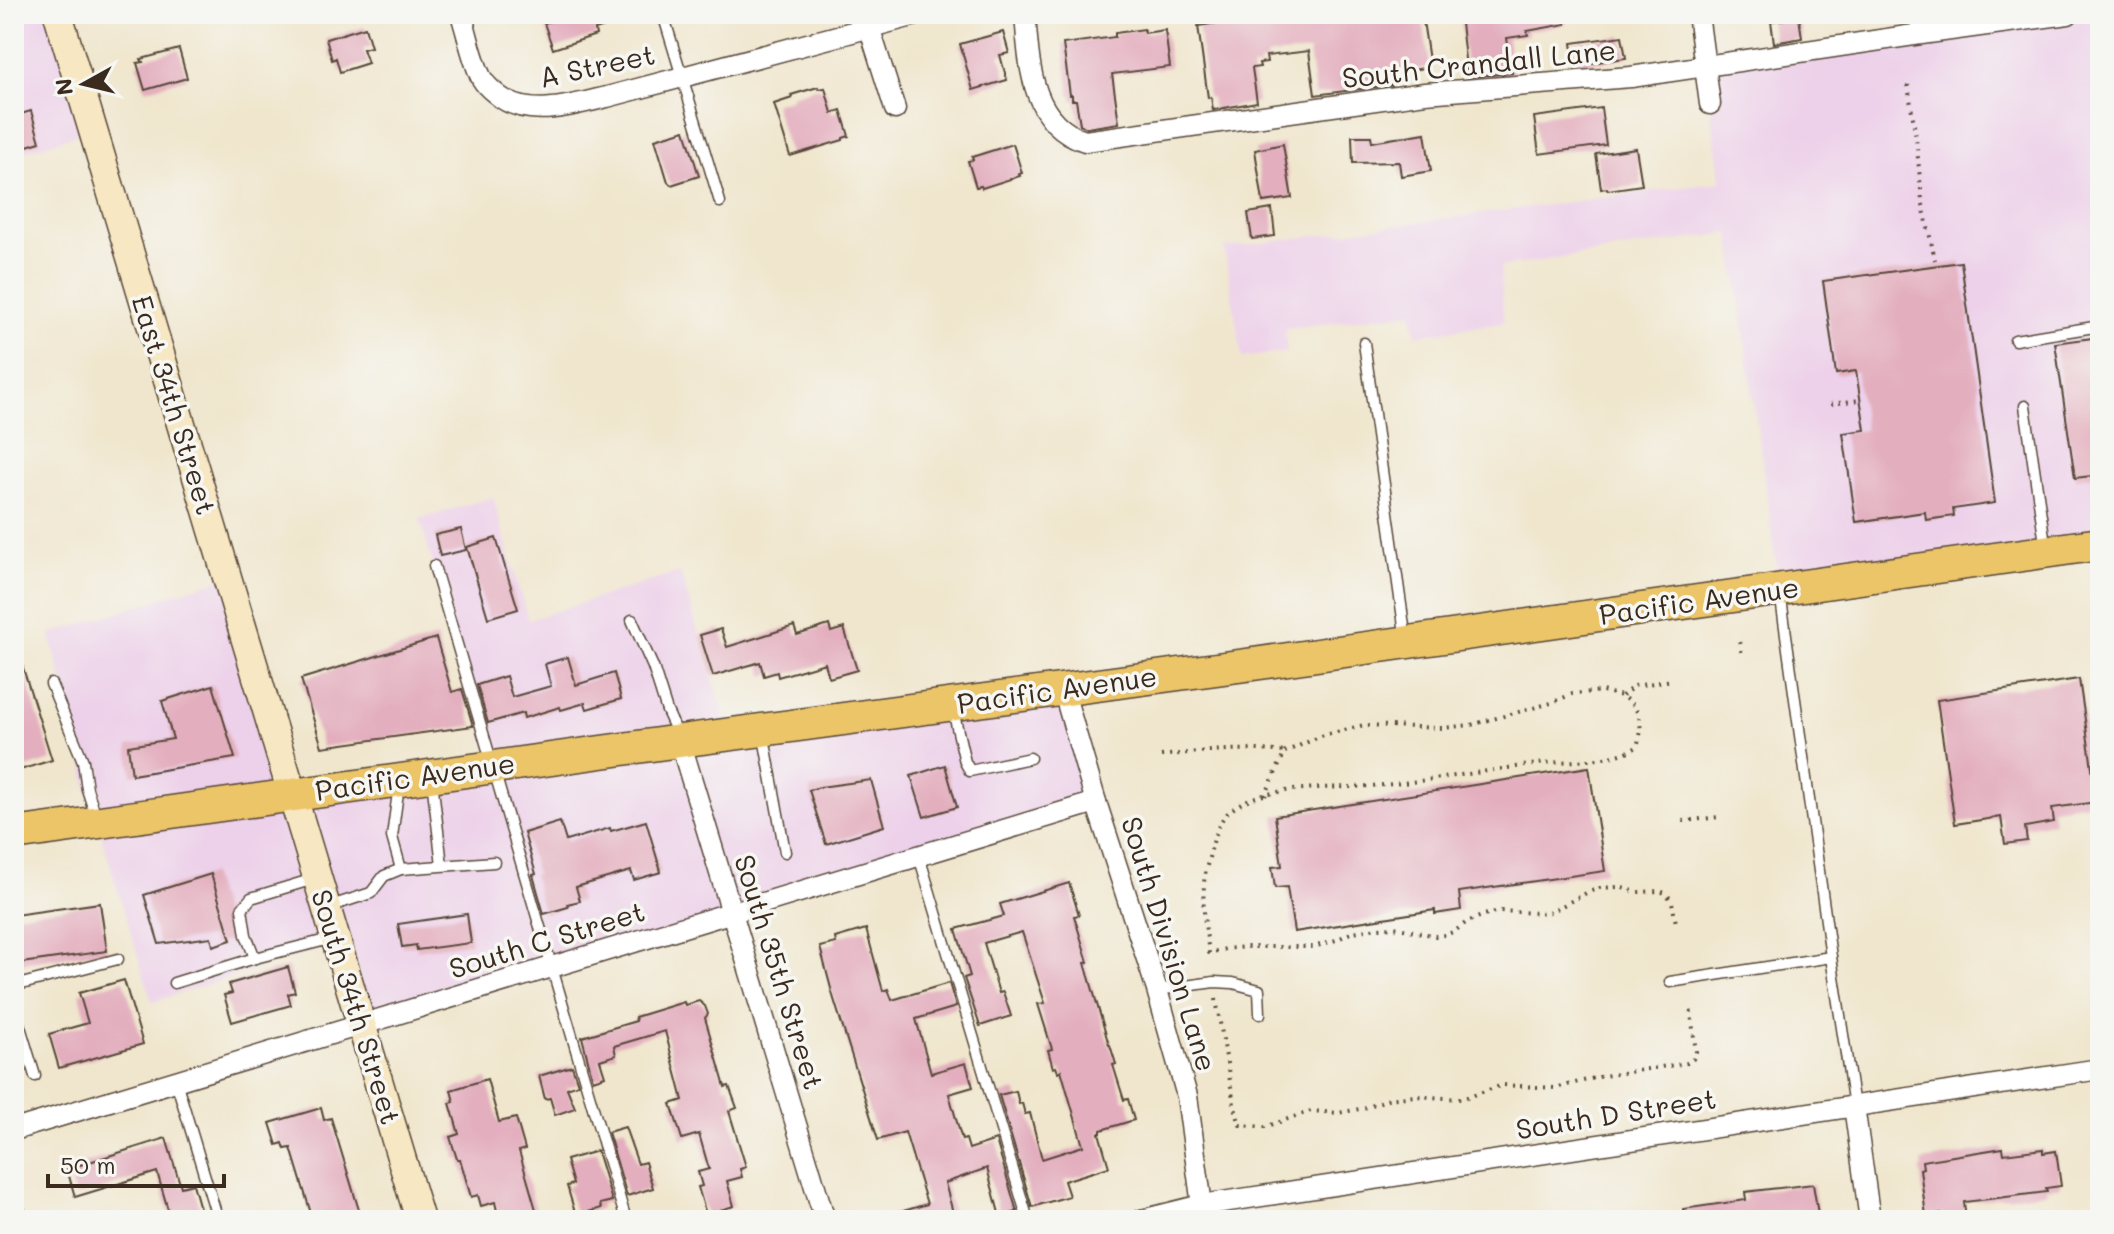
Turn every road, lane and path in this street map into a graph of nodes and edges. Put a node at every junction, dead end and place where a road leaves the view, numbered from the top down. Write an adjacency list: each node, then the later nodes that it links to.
1 (58, 14): 42 (street, East 34th Street)
2 (461, 14): 10 (street, A Street)
3 (663, 14): 10 (lane)
4 (920, 14): 8 (street, A Street)
5 (1025, 14): 9 (street, South Crandall Lane)
6 (1698, 14): 9 (street)
7 (2068, 14): 9 (street, South Crandall Lane)
8 (867, 21): 10 (street, A Street); 13 (street)
9 (1705, 67): 12 (street)
10 (682, 77): 14 (lane)
11 (1908, 85): 15 (path)
12 (1710, 104)
13 (895, 109)
14 (720, 202)
15 (1935, 260)
16 (2100, 326): 17 (lane)
17 (2015, 340)
18 (1364, 343): 27 (lane)
19 (1860, 400): 20 (path)
20 (1831, 404)
21 (2025, 406): 23 (lane)
22 (2100, 544): 23 (main road, Pacific Avenue)
23 (2046, 552): 25 (main road, Pacific Avenue)
24 (434, 566): 40 (lane)
25 (1780, 590): 27 (main road, Pacific Avenue); 59 (lane)
26 (632, 620): 36 (lane)
27 (1406, 642): 32 (main road, Pacific Avenue)
28 (1740, 642): 29 (path)
29 (1742, 657)
30 (1673, 680): 33 (path)
31 (51, 684): 46 (lane)
32 (1063, 689): 34 (main road, Pacific Avenue); 44 (street, South Division Lane)
33 (1622, 696): 37 (path); 43 (path)
34 (951, 704): 35 (main road, Pacific Avenue); 39 (lane)
35 (762, 730): 36 (main road, Pacific Avenue); 49 (lane)
36 (680, 741): 40 (main road, Pacific Avenue); 56 (street, South 35th Street)
37 (1285, 752): 38 (path); 43 (path)
38 (1161, 756)
39 (1030, 758)
40 (493, 766): 41 (main road, Pacific Avenue); 62 (lane)
41 (415, 777): 42 (main road, Pacific Avenue); 52 (lane); 53 (lane)
42 (291, 795): 46 (main road, Pacific Avenue); 54 (street, South 34th Street)
43 (1265, 796): 57 (path)
44 (1096, 802): 50 (street, South C Street); 67 (street, South Division Lane)
45 (1720, 817): 47 (path)
46 (97, 821): 48 (main road, Pacific Avenue)
47 (1683, 821)
48 (14, 834)
49 (785, 852)
50 (919, 856): 56 (street, South C Street); 84 (lane)
51 (494, 862): 52 (lane)
52 (442, 865): 53 (lane)
53 (401, 869): 55 (lane)
54 (317, 878): 55 (street, South 34th Street); 60 (lane)
55 (326, 907): 58 (street, South 34th Street)
56 (733, 913): 62 (street, South C Street); 83 (street, South 35th Street)
57 (1676, 923)
58 (336, 937): 60 (lane); 71 (street, South 34th Street)
59 (1831, 957): 64 (lane); 75 (lane)
60 (255, 958): 65 (lane)
61 (118, 959): 66 (lane)
62 (552, 968): 71 (street, South C Street); 82 (lane)
63 (1214, 982): 67 (lane); 68 (path); 70 (lane)
64 (1670, 982)
65 (174, 983)
66 (14, 986)
67 (1157, 990): 78 (street, South Division Lane)
68 (1690, 1006)
69 (14, 1007): 73 (lane)
70 (1260, 1014)
71 (361, 1025): 74 (street, South C Street); 81 (street, South 34th Street)
72 (2100, 1069): 75 (street, South D Street)
73 (35, 1076)
74 (176, 1081): 76 (street, South C Street); 80 (lane)
75 (1854, 1106): 78 (street, South D Street); 86 (street)
76 (14, 1130)
77 (14, 1210): 79 (street)
78 (1203, 1213): 85 (street, South D Street)
79 (17, 1220)
80 (218, 1220)
81 (420, 1220)
82 (626, 1220)
83 (825, 1220)
84 (1028, 1220)
85 (1142, 1220)
86 (1870, 1220)

